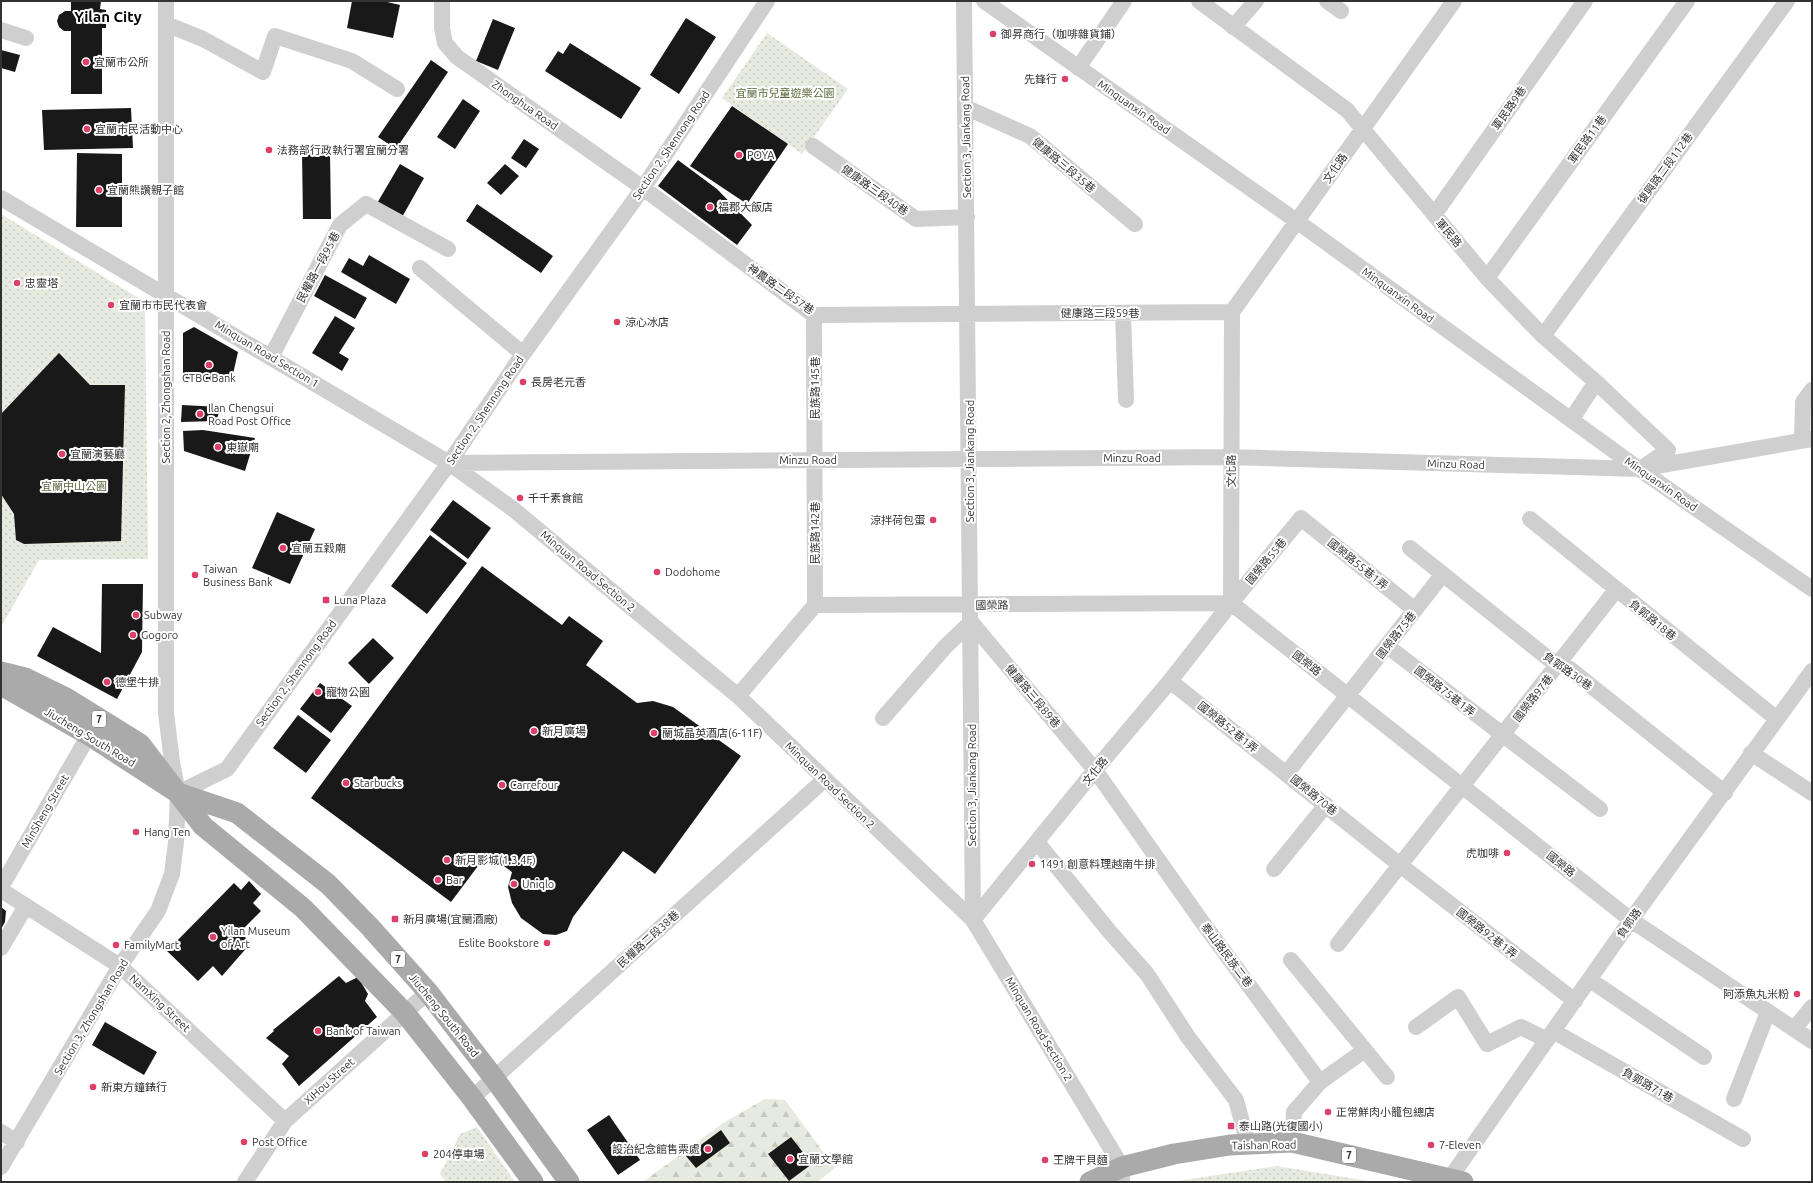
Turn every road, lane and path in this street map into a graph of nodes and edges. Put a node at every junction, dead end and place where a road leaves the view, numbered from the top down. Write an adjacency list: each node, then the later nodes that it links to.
1 (166, 1): 15 (street, Section 2, Zhongshan Road)
2 (442, 1): 24 (street, Zhonghua Road)
3 (767, 1): 24 (street, Section 2, Shennong Road)
4 (964, 1): 21 (street, Section 3, Jiankang Road)
5 (984, 1): 19 (street, Minquanxin Road)
6 (1124, 1): 19 (street)
7 (1198, 1): 16 (street, 軍民路)
8 (1256, 1): 16 (street)
9 (1327, 1): 14 (street)
10 (1454, 1): 22 (street, 文化路)
11 (1584, 1): 26 (street, 軍民路9巷)
12 (1687, 1): 32 (street, 軍民路11巷)
13 (1787, 1): 38 (street, 復興路二段112巷)
14 (1341, 11)
15 (166, 24): 20 (street); 33 (street, Section 2, Zhongshan Road)
16 (1233, 27): 22 (street, 軍民路)
17 (1, 30): 18 (street)
18 (26, 38)
19 (1078, 68): 28 (street, Minquanxin Road)
20 (397, 89)
21 (965, 107): 27 (street, Section 3, Jiankang Road); 29 (street, 健康路三段35巷)
22 (1362, 128): 26 (street, 軍民路); 28 (street, 文化路)
23 (813, 146): 27 (street, 健康路三段40巷)
24 (643, 188): 37 (street, 神農路二段57巷); 39 (street, Section 2, Shennong Road)
25 (1, 198): 33 (street, Minquan Road Section 1)
26 (1434, 215): 32 (street, 軍民路)
27 (967, 218): 35 (street, Section 3, Jiankang Road)
28 (1298, 222): 34 (street, 文化路); 44 (street, Minquanxin Road)
29 (1135, 224)
30 (448, 249): 40 (street, 民權路一段95巷)
31 (420, 268): 39 (street)
32 (1487, 278): 38 (street, 軍民路)
33 (166, 296): 40 (street, Minquan Road Section 1); 79 (street, Section 2, Zhongshan Road)
34 (1232, 312): 36 (street, 健康路三段59巷); 46 (street, 文化路)
35 (969, 313): 36 (street, 健康路三段59巷); 37 (street, 神農路二段57巷); 47 (street, Section 3, Jiankang Road)
36 (1123, 313): 43 (street)
37 (814, 315): 48 (street, 民族路145巷)
38 (1543, 336): 41 (street, 軍民路)
39 (523, 354): 49 (street, Section 2, Shennong Road)
40 (271, 357): 49 (street, Minquan Road Section 1)
41 (1596, 382): 44 (street); 50 (street, 軍民路)
42 (1812, 390): 45 (street)
43 (1126, 400)
44 (1571, 420): 50 (street, Minquanxin Road)
45 (1807, 440): 50 (street, Minzu Road)
46 (1231, 457): 47 (street, Minzu Road); 50 (street, Minzu Road); 57 (street, 文化路)
47 (970, 459): 48 (street, Minzu Road); 59 (street, Section 3, Jiankang Road)
48 (815, 460): 49 (street, Minzu Road); 58 (street, 民族路142巷)
49 (449, 463): 68 (street, Minquan Road Section 2); 79 (street, Section 2, Shennong Road)
50 (1640, 470): 55 (street, Minquanxin Road)
51 (1301, 518): 57 (street, 國榮路55巷); 60 (street, 國榮路55巷1弄)
52 (1530, 520): 56 (street, 負郭路18巷)
53 (1410, 548): 54 (street, 負郭路30巷)
54 (1443, 574): 60 (street, 國榮路75巷); 63 (street, 負郭路30巷)
55 (1812, 589)
56 (1616, 590): 63 (street, 國榮路97巷); 71 (street, 負郭路18巷)
57 (1231, 603): 59 (street, 國榮路); 66 (street, 文化路); 69 (street, 國榮路)
58 (815, 605): 59 (street, 國榮路); 68 (street)
59 (971, 605): 61 (street, Section 3, Jiankang Road)
60 (1415, 610): 62 (street, 國榮路75巷)
61 (971, 622): 70 (street); 75 (street, 健康路三段89巷); 89 (street, Section 3, Jiankang Road)
62 (1387, 646): 69 (street, 國榮路75巷); 73 (street, 國榮路75巷1弄)
63 (1559, 664): 73 (street, 國榮路97巷); 80 (street, 負郭路30巷)
64 (1812, 671): 71 (street, 負郭路)
65 (1, 672): 79 (main road, Jiucheng South Road / 7)
66 (1170, 681): 75 (street, 文化路); 76 (street, 國榮路52巷1弄)
67 (1, 685): 72 (main road, Jiucheng South Road / 7)
68 (738, 696): 77 (street, Minquan Road Section 2)
69 (1349, 696): 76 (street, 國榮路70巷); 78 (street, 國榮路)
70 (883, 718)
71 (1777, 719): 74 (street, 負郭路)
72 (89, 735): 79 (main road, Jiucheng South Road / 7); 87 (street, MinSheng Street)
73 (1503, 736): 78 (street, 國榮路97巷); 83 (street, 國榮路75巷1弄)
74 (1751, 753): 80 (street, 負郭路); 81 (street)
75 (1095, 770): 84 (street, 文化路); 109 (street, 泰山路民族二巷)
76 (1286, 774): 82 (street, 國榮路70巷)
77 (824, 780): 89 (street, Minquan Road Section 2); 108 (street, 民權路二段38巷)
78 (1463, 786): 85 (street, 國榮路97巷); 90 (street, 國榮路)
79 (178, 793): 94 (street, Section 3, Zhongshan Road); 96 (main road, Jiucheng South Road / 7); 100 (main road, Jiucheng South Road / 7)
80 (1725, 793): 90 (street, 負郭路)
81 (1812, 793)
82 (1326, 805): 85 (street, 國榮路70巷); 86 (street)
83 (1600, 809)
84 (1037, 842): 89 (street, 文化路); 117 (street)
85 (1400, 865): 91 (street, 國榮路97巷); 97 (street, 國榮路92巷1弄)
86 (1274, 868)
87 (1, 889): 88 (street, NamXing Street)
88 (26, 906): 92 (street); 94 (street, NamXing Street)
89 (974, 920): 119 (street, Minquan Road Section 2)
90 (1631, 920): 95 (street, 負郭路); 99 (street, 國榮路)
91 (1338, 944)
92 (1, 948)
93 (1291, 960): 105 (street)
94 (120, 966): 112 (street, NamXing Street); 115 (street, Section 3, Zhongshan Road)
95 (1590, 980): 97 (street, 負郭路); 106 (street)
96 (428, 992): 100 (street, XiHou Street); 108 (main road, Jiucheng South Road / 7)
97 (1574, 1001): 103 (street, 負郭路)
98 (1812, 1007): 102 (street)
99 (1768, 1012): 102 (street, 國榮路); 111 (street)
100 (405, 1013): 110 (main road, Jiucheng South Road / 7); 112 (street, XiHou Street)
101 (1416, 1027): 103 (street, 負郭路71巷)
102 (1794, 1030): 104 (street, 國榮路)
103 (1550, 1035): 114 (street, 負郭路71巷); 120 (street, 負郭路)
104 (1812, 1041)
105 (1365, 1050): 107 (street); 109 (street)
106 (1704, 1057)
107 (1387, 1077)
108 (494, 1078): 110 (street, 民權路二段38巷); 123 (main road, Jiucheng South Road / 7)
109 (1320, 1082): 116 (street)
110 (472, 1098): 122 (main road, Jiucheng South Road / 7)
111 (1734, 1099)
112 (285, 1121): 121 (street, XiHou Street)
113 (1, 1132): 115 (street)
114 (1743, 1139)
115 (17, 1142): 118 (street, Section 3, Zhongshan Road)
116 (1292, 1142): 117 (main road, Taishan Road / 7); 120 (main road, Taishan Road / 7)
117 (1248, 1144): 119 (main road, Taishan Road / 7)
118 (1, 1167)
119 (1122, 1175): 124 (main road, Taishan Road / 7)
120 (1457, 1180)
121 (245, 1182)
122 (533, 1182)
123 (569, 1182)
124 (1090, 1182)

